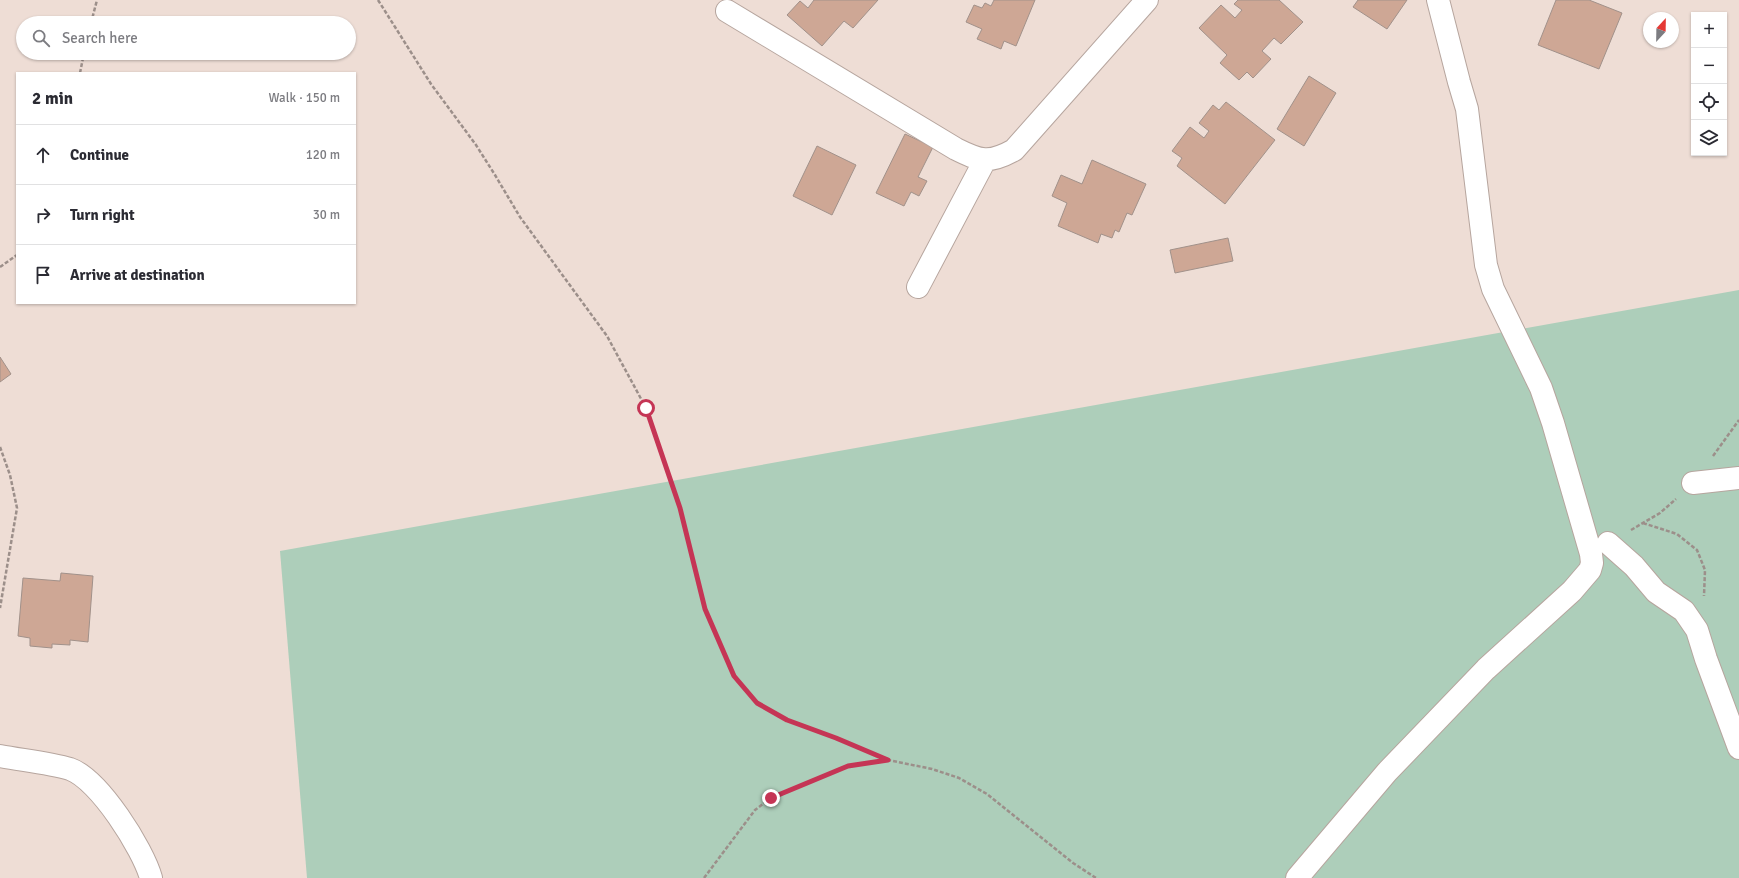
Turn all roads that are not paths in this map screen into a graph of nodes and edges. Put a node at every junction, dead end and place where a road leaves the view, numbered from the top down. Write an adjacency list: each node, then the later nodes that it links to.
1 (1147, 0): 4 (street)
2 (1438, 0): 12 (street)
3 (727, 11): 4 (street)
4 (985, 160): 5 (street)
5 (918, 286)
6 (1739, 478): 7 (street)
7 (1693, 483)
8 (1608, 543): 9 (street)
9 (1739, 748)
10 (0, 756): 11 (street)
11 (150, 878)
12 (1297, 878)

